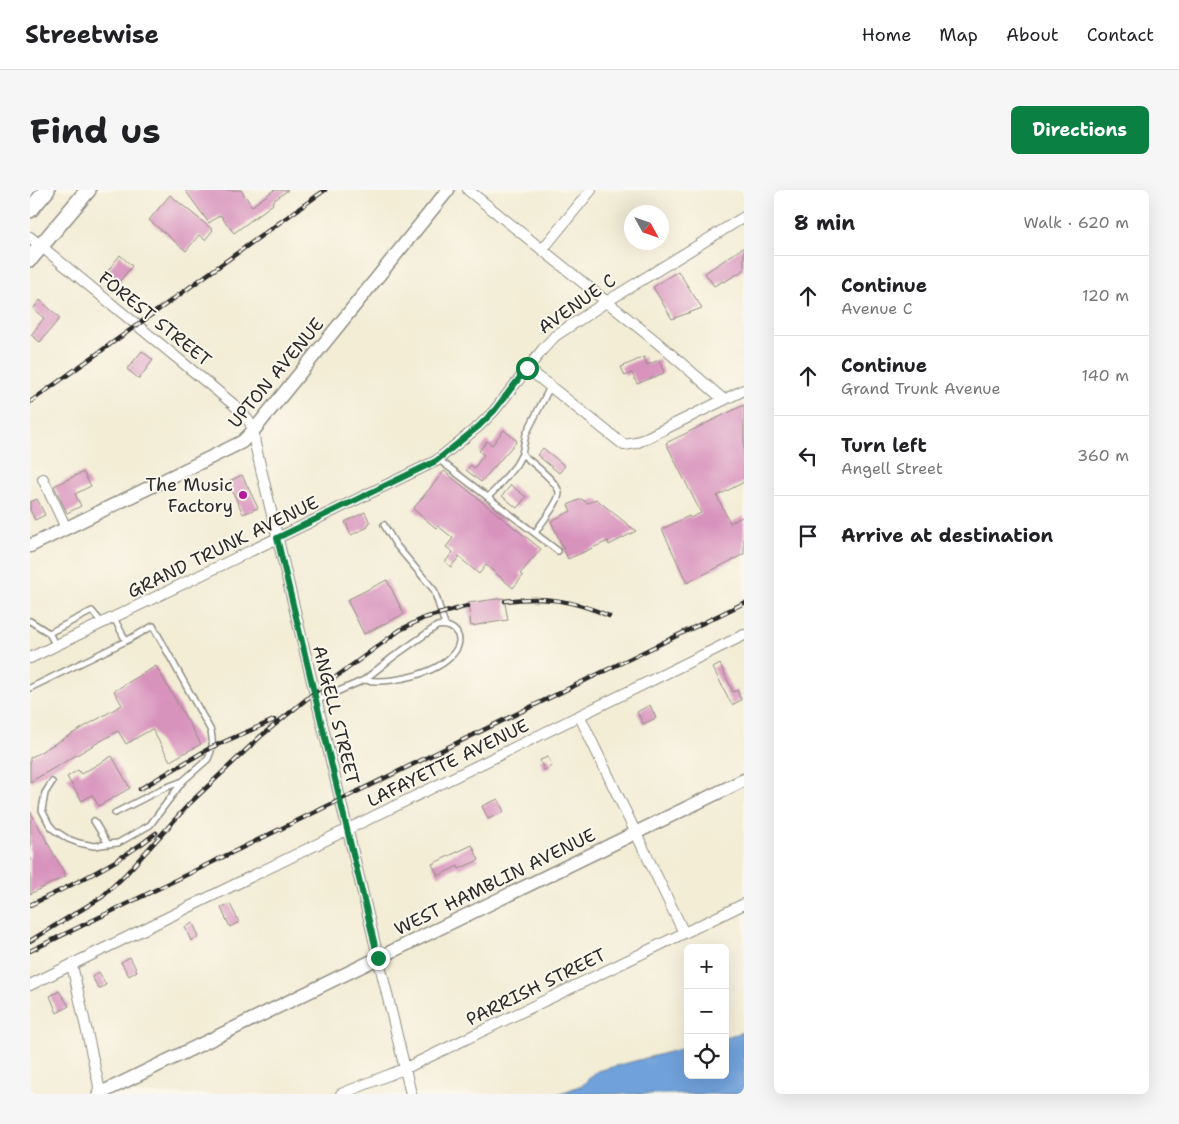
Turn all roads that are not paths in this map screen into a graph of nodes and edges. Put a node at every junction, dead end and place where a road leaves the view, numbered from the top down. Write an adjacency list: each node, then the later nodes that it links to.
1 (47, 190): 6 (main road)
2 (88, 190): 8 (main road)
3 (448, 190): 16 (street, UPTON AVENUE)
4 (468, 190): 9 (street)
5 (591, 190): 9 (street)
6 (30, 210)
7 (744, 217): 11 (street, AVENUE C)
8 (35, 241): 10 (main road); 16 (street, FOREST STREET)
9 (542, 250): 11 (street)
10 (30, 259)
11 (606, 302): 12 (street, AVENUE C); 15 (street)
12 (527, 368): 13 (street); 18 (street, AVENUE C)
13 (550, 387): 15 (street); 17 (lane)
14 (744, 390): 15 (street)
15 (724, 400)
16 (254, 430): 22 (street, UPTON AVENUE); 24 (street, ANGELL STREET)
17 (522, 454): 20 (lane); 23 (lane)
18 (434, 462): 20 (lane); 24 (street, GRAND TRUNK AVENUE)
19 (43, 479): 22 (street)
20 (488, 497): 23 (lane)
21 (384, 524): 31 (lane)
22 (66, 528): 25 (street, UPTON AVENUE)
23 (535, 533): 26 (lane)
24 (277, 538): 27 (street, GRAND TRUNK AVENUE); 40 (street, ANGELL STREET)
25 (30, 546)
26 (558, 551)
27 (114, 618): 30 (street, GRAND TRUNK AVENUE); 35 (lane)
28 (75, 620): 30 (lane); 32 (lane); 33 (lane)
29 (30, 621): 33 (lane)
30 (102, 623): 32 (street, GRAND TRUNK AVENUE)
31 (445, 625): 38 (lane); 38 (lane)
32 (83, 632): 36 (street, GRAND TRUNK AVENUE)
33 (50, 633): 36 (lane)
34 (744, 635): 41 (street, LAFAYETTE AVENUE)
35 (126, 641): 39 (lane); 43 (lane)
36 (56, 646): 37 (street, GRAND TRUNK AVENUE)
37 (30, 658)
38 (364, 680): 40 (lane)
39 (30, 688)
40 (316, 701): 47 (street, ANGELL STREET)
41 (580, 717): 47 (street, LAFAYETTE AVENUE); 48 (street)
42 (744, 780): 48 (street, WEST HAMBLIN AVENUE)
43 (183, 781): 45 (lane); 49 (lane)
44 (52, 782): 49 (lane)
45 (115, 814)
46 (94, 820): 49 (lane)
47 (347, 831): 52 (street, ANGELL STREET); 53 (street, LAFAYETTE AVENUE)
48 (634, 833): 51 (street); 52 (street, WEST HAMBLIN AVENUE)
49 (108, 844)
50 (744, 904): 51 (street, PARRISH STREET)
51 (684, 933): 55 (street, PARRISH STREET)
52 (378, 958): 55 (street, ANGELL STREET); 56 (street, WEST HAMBLIN AVENUE)
53 (72, 965): 54 (street, LAFAYETTE AVENUE); 56 (street)
54 (30, 985)
55 (406, 1068): 57 (street, PARRISH STREET); 58 (street, ANGELL STREET)
56 (99, 1094)
57 (341, 1094)
58 (411, 1094)

